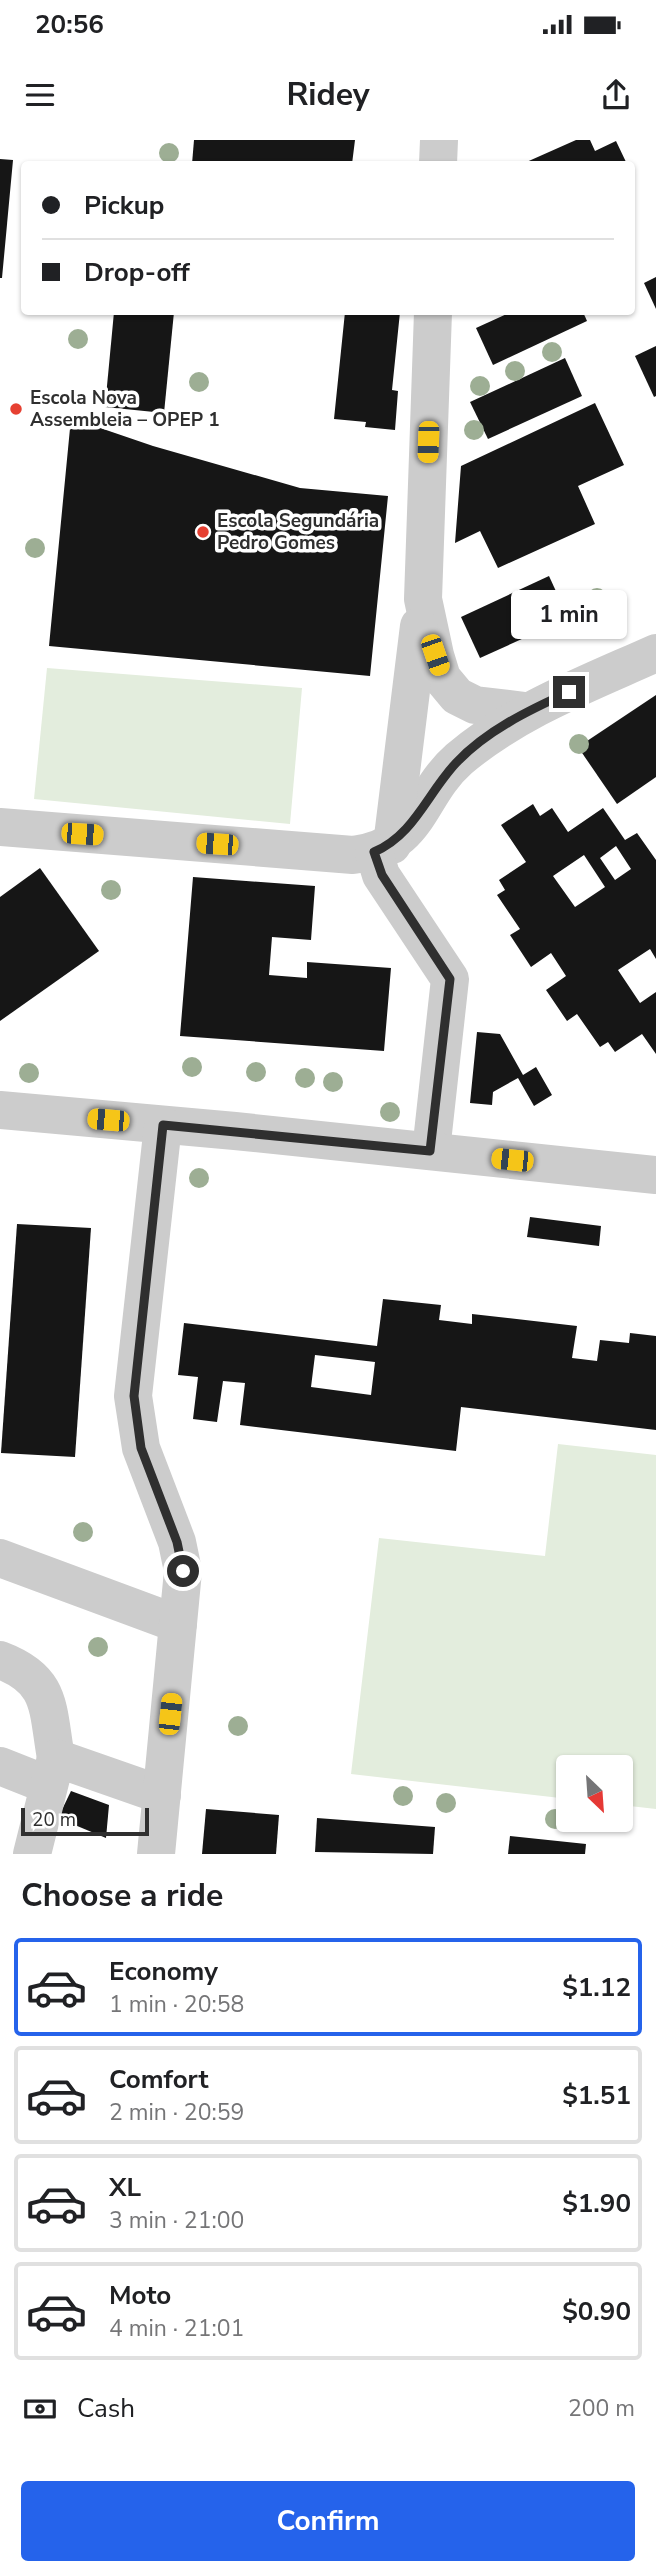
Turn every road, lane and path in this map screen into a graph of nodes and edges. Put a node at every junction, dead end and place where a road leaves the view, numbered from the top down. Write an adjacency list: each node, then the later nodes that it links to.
1 (439, 140): 2 (street)
2 (438, 161)
3 (433, 315): 4 (street)
4 (423, 599): 6 (street); 8 (street)
5 (656, 653): 6 (street)
6 (525, 712): 8 (street)
7 (0, 827): 8 (street)
8 (383, 848): 11 (street)
9 (0, 1110): 10 (street)
10 (163, 1125): 11 (street); 14 (street)
11 (430, 1151): 12 (street)
12 (656, 1175)
13 (0, 1558): 14 (street)
14 (178, 1624): 18 (street)
15 (0, 1660): 17 (street)
16 (0, 1766): 17 (street)
17 (52, 1771): 18 (street); 19 (street)
18 (162, 1795): 20 (street)
19 (32, 1854)
20 (156, 1854)

